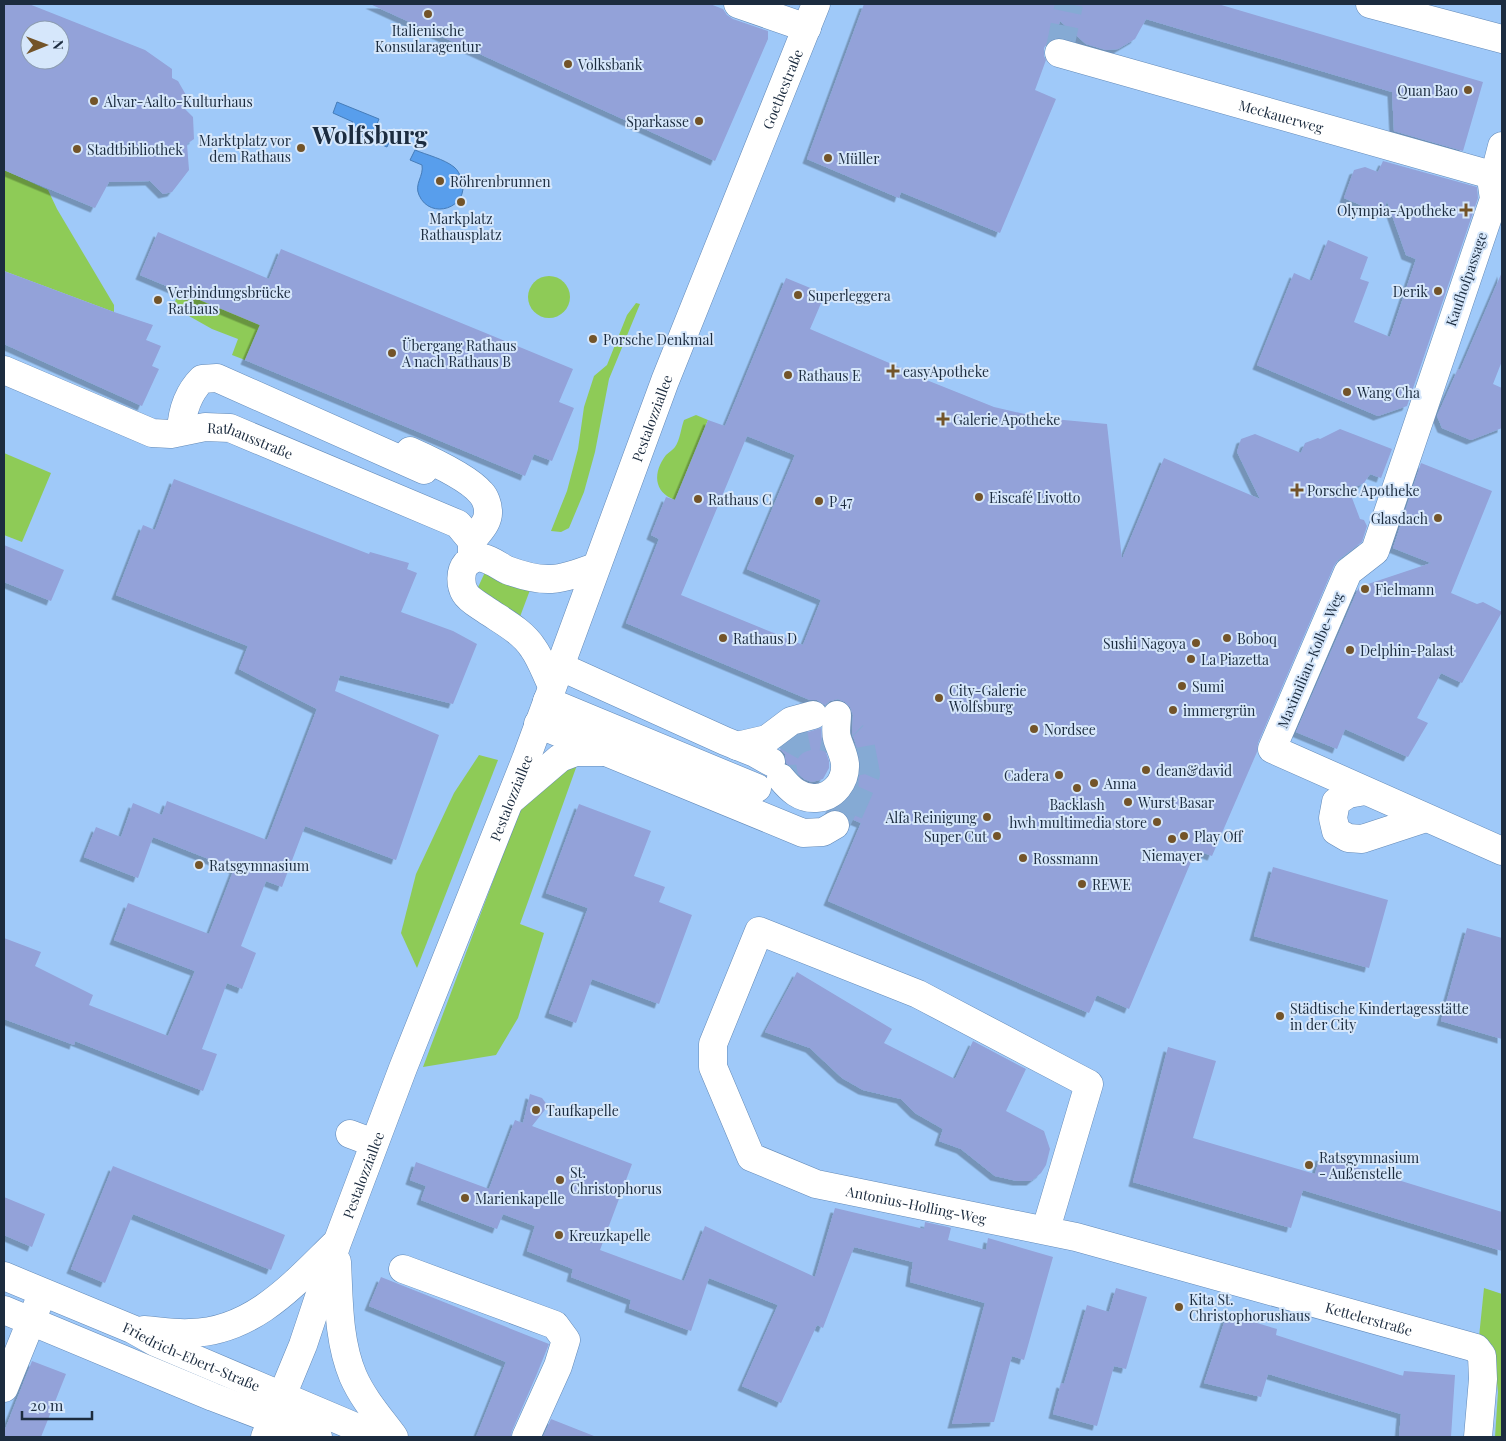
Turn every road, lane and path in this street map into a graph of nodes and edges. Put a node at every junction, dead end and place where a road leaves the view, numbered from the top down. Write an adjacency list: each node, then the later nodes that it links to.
1 (738, 4): 3 (street)
2 (1370, 4): 4 (street)
3 (812, 16): 7 (street, Goethestraße)
4 (1501, 34)
5 (1059, 52): 8 (street, Meckauerweg)
6 (1502, 146): 8 (street, Kaufhofpassage)
7 (747, 176): 14 (street, Pestalozziallee)
8 (1499, 178): 15 (street, Kaufhofpassage)
9 (4, 370): 11 (street, Rathausstraße)
10 (310, 406): 13 (street)
11 (181, 432): 12 (street); 13 (street, Rathausstraße)
12 (424, 470)
13 (472, 550): 14 (street); 16 (street)
14 (595, 567): 16 (street, Pestalozziallee)
15 (1348, 572): 20 (street, Maximilian-Kolbe-Weg)
16 (549, 694): 17 (street); 18 (street); 19 (street); 21 (street, Pestalozziallee)
17 (737, 746): 19 (street); 19 (street)
18 (606, 752): 21 (street); 23 (street)
19 (770, 776)
20 (1365, 791): 22 (street); 22 (street)
21 (508, 801): 27 (street, Pestalozziallee)
22 (1426, 818): 24 (street)
23 (835, 826)
24 (1502, 851)
25 (1046, 1229): 25 (street, Antonius-Holling-Weg); 26 (street, Antonius-Holling-Weg)
26 (1085, 1239): 40 (street, Kettelerstraße)
27 (337, 1243): 33 (street); 35 (street, Pestalozziallee); 38 (street)
28 (403, 1269): 39 (street)
29 (4, 1276): 30 (street, Friedrich-Ebert-Straße)
30 (43, 1292): 32 (street); 33 (street, Friedrich-Ebert-Straße)
31 (4, 1310): 32 (street, Friedrich-Ebert-Straße)
32 (31, 1321): 34 (street); 35 (street, Friedrich-Ebert-Straße)
33 (132, 1329): 35 (street, Friedrich-Ebert-Straße)
34 (4, 1388)
35 (273, 1418): 36 (street, Friedrich-Ebert-Straße); 37 (street, Friedrich-Ebert-Straße)
36 (318, 1437)
37 (378, 1437)
38 (394, 1437)
39 (526, 1437)
40 (1478, 1437)

